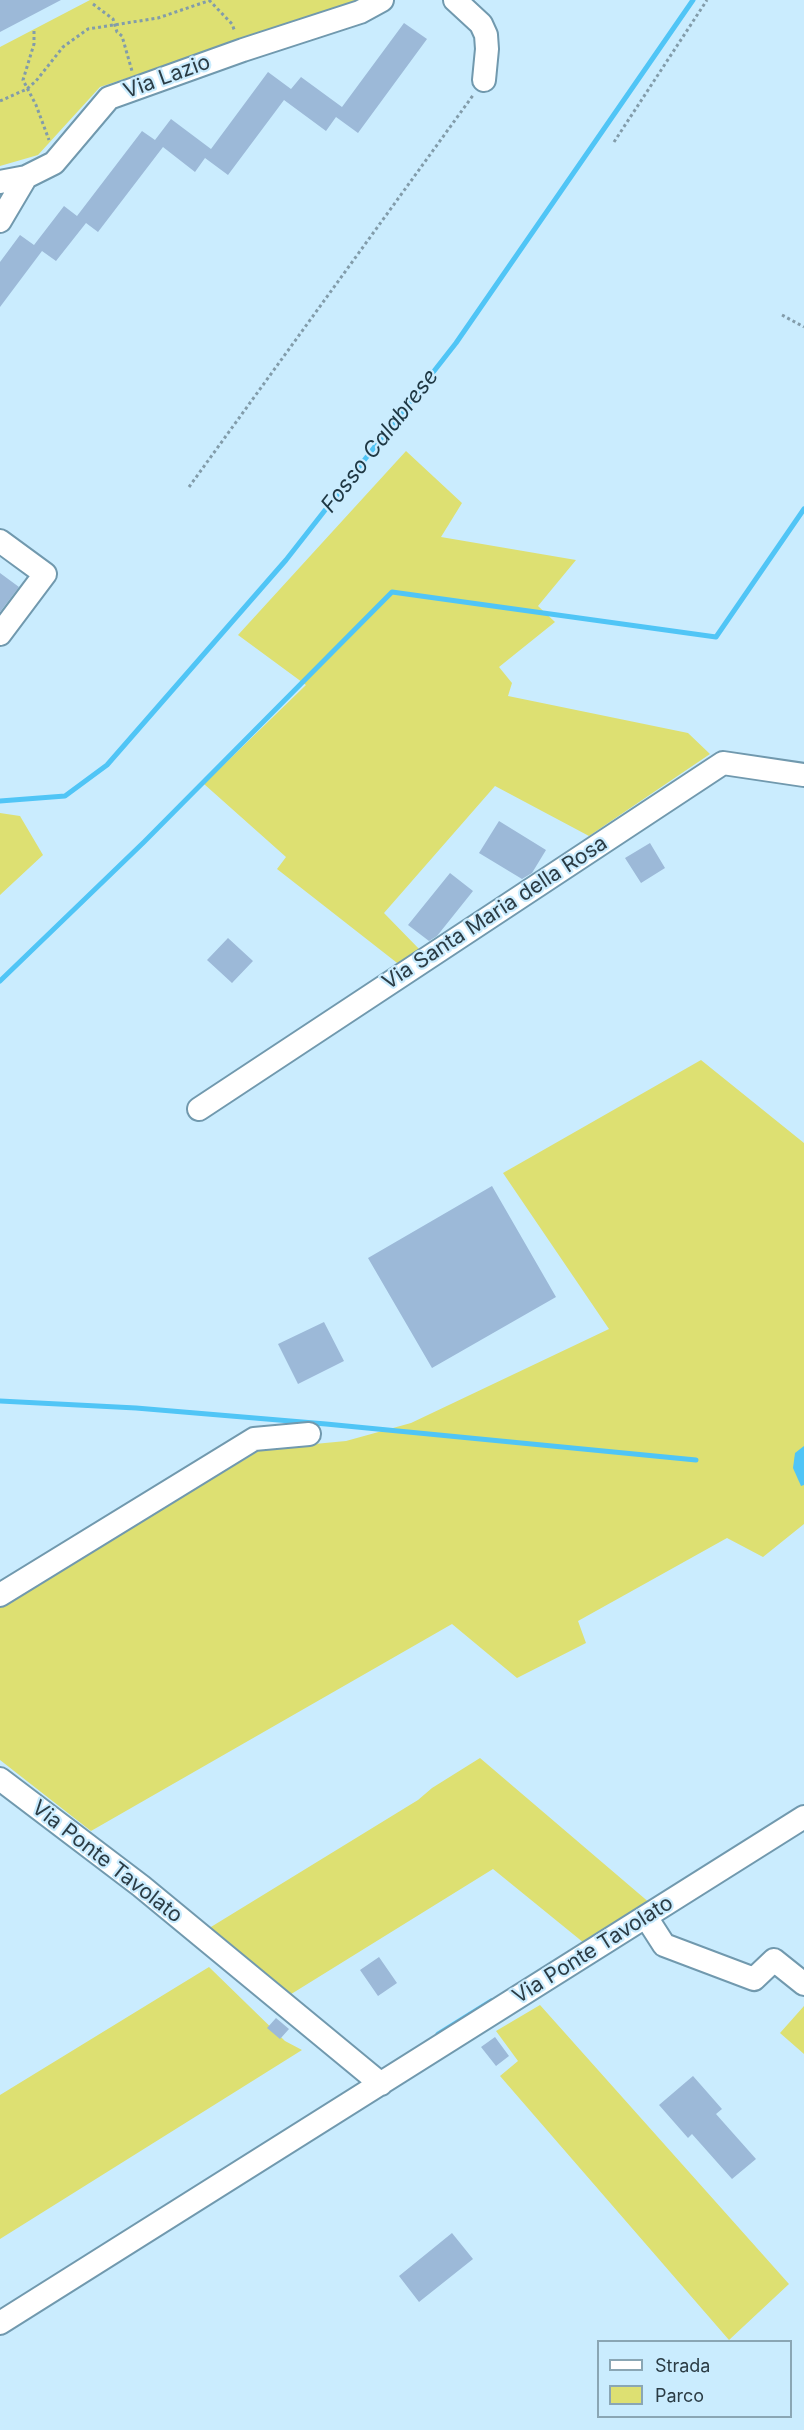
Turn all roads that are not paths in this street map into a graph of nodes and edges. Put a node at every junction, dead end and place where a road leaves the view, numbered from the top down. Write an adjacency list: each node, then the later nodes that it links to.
1 (382, 0): 4 (street, Via Lazio)
2 (455, 0): 3 (street)
3 (484, 80)
4 (26, 177): 5 (street, Via Lazio); 6 (street)
5 (0, 182)
6 (0, 221)
7 (0, 541): 8 (street)
8 (0, 634)
9 (804, 775): 10 (street, Via Santa Maria della Rosa)
10 (199, 1109)
11 (309, 1434): 12 (street)
12 (0, 1595)
13 (0, 1779): 17 (street, Via Ponte Tavolato)
14 (804, 1817): 15 (street, Via Ponte Tavolato)
15 (646, 1917): 16 (street); 17 (street, Via Ponte Tavolato)
16 (804, 1984)
17 (381, 2084): 18 (street, Via Ponte Tavolato)
18 (0, 2323)

